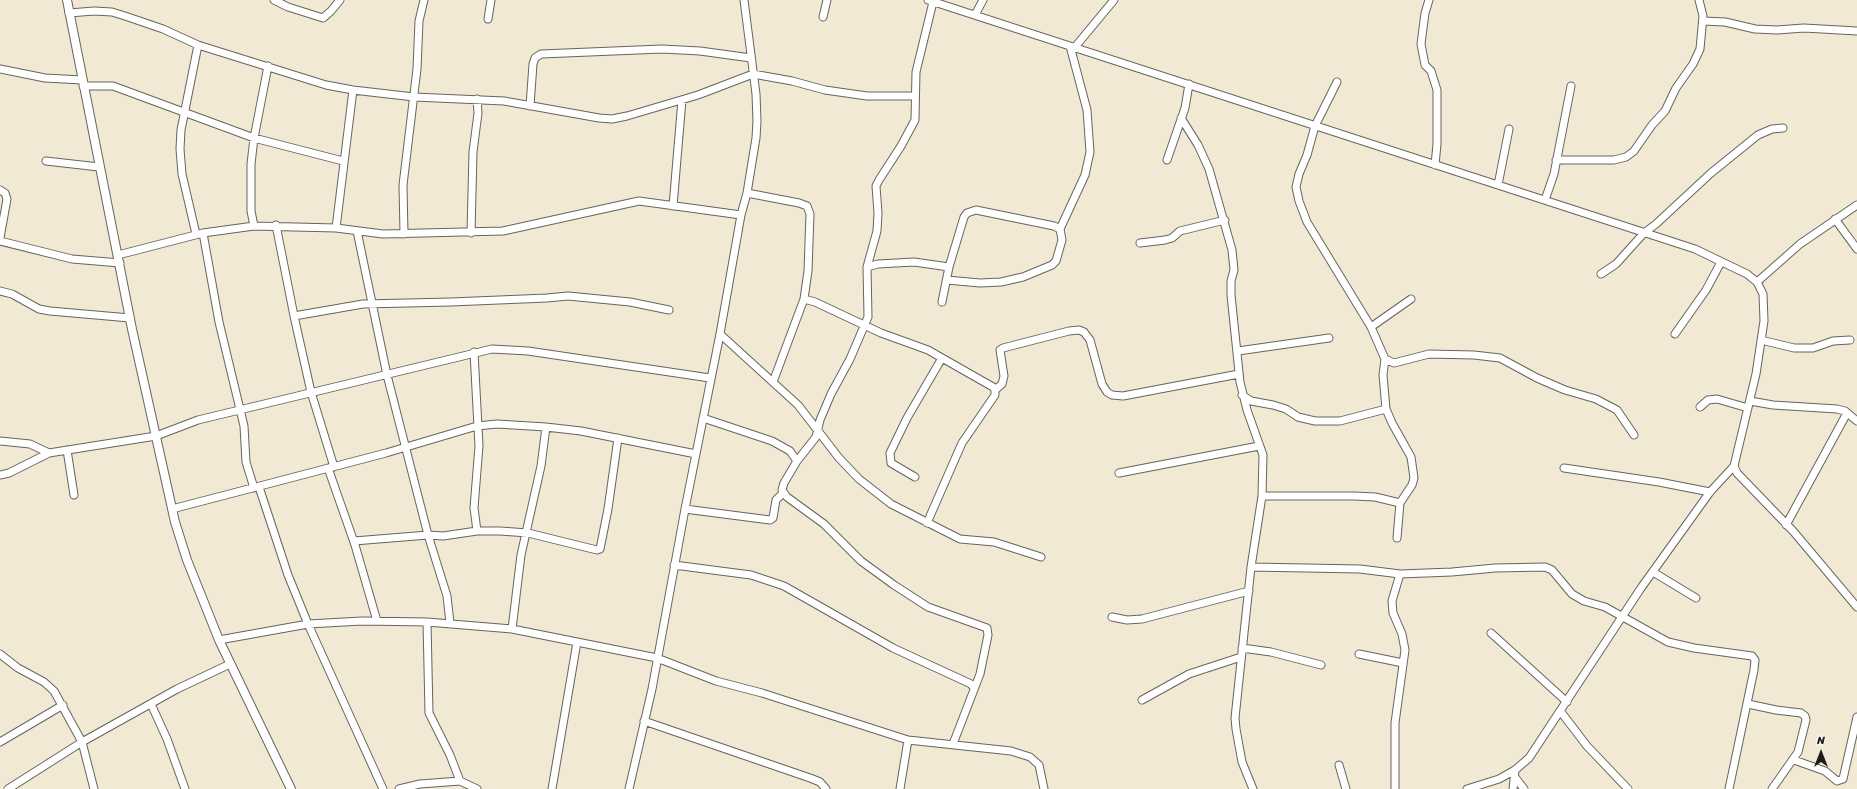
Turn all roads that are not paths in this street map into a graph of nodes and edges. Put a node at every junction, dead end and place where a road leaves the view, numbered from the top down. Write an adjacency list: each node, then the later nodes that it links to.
1 (67, 0): 13 (street)
2 (274, 0): 3 (street)
3 (340, 0)
4 (424, 0): 31 (street)
5 (491, 0): 16 (street)
6 (744, 0): 21 (street)
7 (827, 0): 15 (street)
8 (983, 0): 14 (street)
9 (1114, 0): 20 (street)
10 (1429, 0): 45 (street)
11 (1699, 0): 17 (street)
12 (930, 1): 14 (street); 30 (street)
13 (70, 13): 19 (street); 26 (street)
14 (975, 15): 20 (street)
15 (823, 17)
16 (488, 19)
17 (1703, 21): 18 (street); 42 (street)
18 (1857, 31)
19 (198, 45): 22 (street); 35 (street)
20 (1073, 46): 27 (street); 59 (street)
21 (751, 58): 24 (street); 34 (street)
22 (268, 66): 29 (street); 40 (street)
23 (0, 68): 26 (street)
24 (753, 74): 30 (street); 33 (street); 49 (street)
25 (1337, 82): 37 (street)
26 (82, 83): 35 (street); 46 (street)
27 (1189, 84): 36 (street); 37 (street)
28 (1572, 86): 42 (street)
29 (353, 90): 31 (street); 43 (street)
30 (915, 96): 70 (street)
31 (414, 97): 32 (street); 64 (street)
32 (478, 99): 34 (street); 61 (street)
33 (682, 100): 34 (street); 52 (street)
34 (530, 106)
35 (185, 111): 40 (street); 63 (street)
36 (1181, 118): 41 (street); 55 (street)
37 (1315, 126): 45 (street); 84 (street)
38 (1783, 128): 62 (street)
39 (1509, 129): 47 (street)
40 (254, 138): 43 (street); 57 (street)
41 (1167, 160)
42 (1556, 160): 50 (street)
43 (343, 161): 58 (street)
44 (46, 162): 46 (street)
45 (1435, 164): 47 (street)
46 (98, 167): 68 (street)
47 (1498, 185): 50 (street)
48 (0, 190): 65 (street)
49 (747, 193): 53 (street); 76 (street)
50 (1545, 200): 62 (street)
51 (1857, 205): 54 (street)
52 (673, 206): 53 (street); 61 (street)
53 (741, 215): 85 (street)
54 (1835, 219): 67 (street); 74 (street)
55 (1225, 220): 66 (street); 90 (street)
56 (276, 225): 57 (street); 58 (street); 81 (street)
57 (254, 226): 63 (street)
58 (336, 228): 60 (street)
59 (1060, 229): 71 (street); 73 (street)
60 (357, 232): 64 (street); 79 (street)
61 (471, 233): 64 (street)
62 (1644, 233): 69 (street); 72 (street)
63 (199, 234): 68 (street); 105 (street)
64 (404, 234)
65 (0, 240): 68 (street)
66 (1140, 243)
67 (1857, 249)
68 (119, 259): 82 (street)
69 (1721, 262): 74 (street); 86 (street)
70 (868, 267): 71 (street); 83 (street)
71 (949, 267): 73 (street)
72 (1602, 274)
73 (947, 280): 78 (street)
74 (1757, 282): 88 (street)
75 (0, 291): 82 (street)
76 (804, 299): 83 (street); 97 (street)
77 (1411, 299): 84 (street)
78 (942, 302)
79 (370, 303): 80 (street); 81 (street); 95 (street)
80 (669, 310)
81 (294, 316): 99 (street)
82 (130, 318): 113 (street)
83 (865, 326): 92 (street); 111 (street)
84 (1371, 327): 93 (street)
85 (720, 334): 96 (street); 97 (street)
86 (1676, 334)
87 (1329, 338): 90 (street)
88 (1762, 340): 89 (street); 101 (street)
89 (1850, 340)
90 (1238, 351): 94 (street)
91 (474, 352): 95 (street); 96 (street); 109 (street)
92 (942, 358): 98 (street); 127 (street)
93 (1385, 359): 104 (street); 112 (street)
94 (1239, 374): 98 (street); 100 (street)
95 (387, 375): 99 (street); 117 (street)
96 (710, 378): 107 (street)
97 (772, 382): 111 (street)
98 (995, 390): 136 (street)
99 (311, 392): 105 (street); 123 (street)
100 (1242, 395): 104 (street); 116 (street)
101 (1750, 401): 103 (street); 106 (street)
102 (1700, 407): 103 (street)
103 (1748, 408): 122 (street)
104 (1386, 409): 133 (street)
105 (239, 411): 113 (street); 128 (street)
106 (1847, 413): 108 (street); 137 (street)
107 (703, 418): 120 (street); 121 (street)
108 (1857, 421)
109 (478, 426): 110 (street); 117 (street); 138 (street)
110 (546, 426): 114 (street); 139 (street)
111 (818, 431): 121 (street); 136 (street)
112 (1634, 435)
113 (156, 436): 118 (street); 134 (street)
114 (618, 438): 120 (street); 139 (street)
115 (0, 441): 119 (street)
116 (1259, 446): 125 (street); 132 (street)
117 (404, 448): 123 (street); 140 (street)
118 (67, 450): 119 (street); 131 (street)
119 (49, 453): 126 (street)
120 (696, 454): 135 (street)
121 (797, 460): 130 (street)
122 (1734, 466): 129 (street); 137 (street)
123 (331, 467): 128 (street); 142 (street)
124 (1564, 468): 129 (street)
125 (1119, 473)
126 (0, 475)
127 (916, 477)
128 (256, 487): 134 (street); 156 (street)
129 (1710, 492): 146 (street)
130 (783, 494): 135 (street); 169 (street)
131 (74, 495)
132 (1262, 496): 133 (street); 145 (street)
133 (1400, 503): 141 (street)
134 (172, 509): 159 (street)
135 (685, 510): 144 (street)
136 (927, 523): 143 (street)
137 (1786, 525): 150 (street)
138 (477, 531): 139 (street); 140 (street)
139 (528, 534): 157 (street)
140 (428, 535): 142 (street); 155 (street)
141 (1397, 538)
142 (354, 541): 153 (street)
143 (1041, 557)
144 (674, 565): 165 (street); 169 (street)
145 (1251, 567): 147 (street); 148 (street)
146 (1653, 572): 149 (street); 151 (street)
147 (1400, 574): 151 (street); 166 (street)
148 (1249, 591): 152 (street); 161 (street)
149 (1696, 598)
150 (1857, 607)
151 (1622, 616): 171 (street); 173 (street)
152 (1112, 617)
153 (377, 621): 154 (street); 156 (street)
154 (427, 622): 155 (street); 185 (street)
155 (450, 623): 157 (street)
156 (308, 624): 159 (street); 190 (street)
157 (512, 629): 160 (street)
158 (1491, 633): 171 (street)
159 (219, 640): 167 (street)
160 (577, 642): 165 (street); 193 (street)
161 (1242, 648): 164 (street); 168 (street)
162 (0, 654): 174 (street)
163 (1359, 654): 166 (street)
164 (1241, 657): 170 (street); 198 (street)
165 (657, 658): 177 (street); 178 (street)
166 (1403, 663): 200 (street)
167 (230, 664): 172 (street); 189 (street)
168 (1321, 665)
169 (974, 688): 181 (street)
170 (1142, 700)
171 (1567, 702): 175 (street)
172 (151, 704): 180 (street); 188 (street)
173 (1748, 704): 182 (street); 205 (street)
174 (63, 705): 179 (street); 180 (street)
175 (1561, 712): 184 (street); 204 (street)
176 (1857, 717): 182 (street)
177 (644, 721): 194 (street); 195 (street)
178 (908, 740): 181 (street); 196 (street)
179 (0, 742)
180 (82, 742): 186 (street); 187 (street)
181 (953, 744): 197 (street)
182 (1794, 760): 206 (street)
183 (1339, 765): 199 (street)
184 (1514, 773): 201 (street); 202 (street); 203 (street)
185 (460, 781): 191 (street); 192 (street)
186 (8, 789)
187 (94, 789)
188 (185, 789)
189 (291, 789)
190 (383, 789)
191 (399, 789)
192 (477, 789)
193 (552, 789)
194 (629, 789)
195 (826, 789)
196 (900, 789)
197 (1044, 789)
198 (1252, 789)
199 (1346, 789)
200 (1395, 789)
201 (1467, 789)
202 (1513, 789)
203 (1524, 789)
204 (1628, 789)
205 (1729, 789)
206 (1772, 789)

